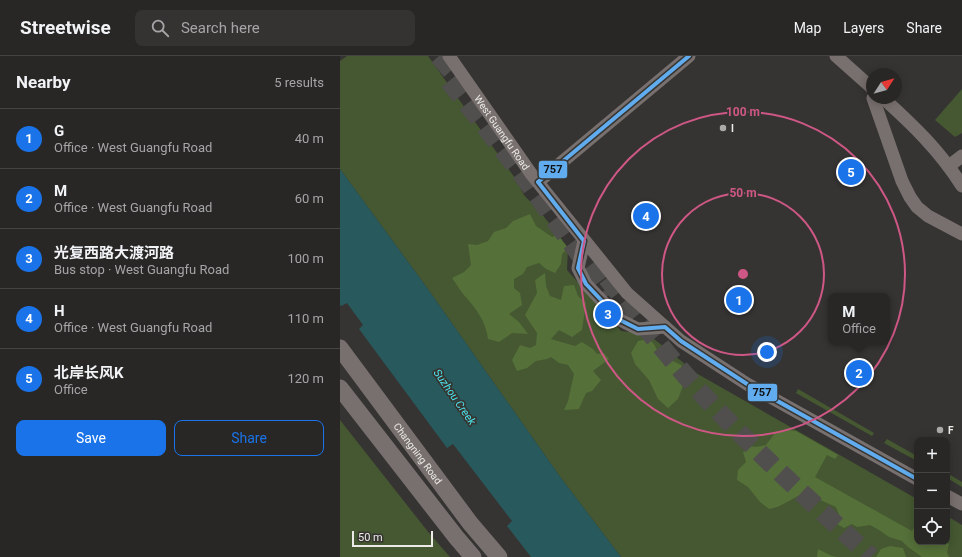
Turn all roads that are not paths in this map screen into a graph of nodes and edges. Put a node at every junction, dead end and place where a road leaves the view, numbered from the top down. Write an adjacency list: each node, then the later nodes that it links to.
1 (449, 56): 9 (street, West Guangfu Road)
2 (689, 56): 9 (street)
3 (836, 56): 4 (street)
4 (866, 87)
5 (875, 104): 11 (street)
6 (890, 104): 8 (street)
7 (962, 156): 8 (street)
8 (949, 166): 10 (street)
9 (538, 182): 12 (street, West Guangfu Road)
10 (962, 186)
11 (962, 234)
12 (584, 241): 13 (street, West Guangfu Road); 13 (street)
13 (665, 327): 16 (street, West Guangfu Road)
14 (340, 348): 20 (main road, Changning Road)
15 (340, 388): 19 (main road)
16 (914, 477)
17 (950, 498): 18 (street)
18 (962, 504)
19 (472, 557)
20 (499, 557)

